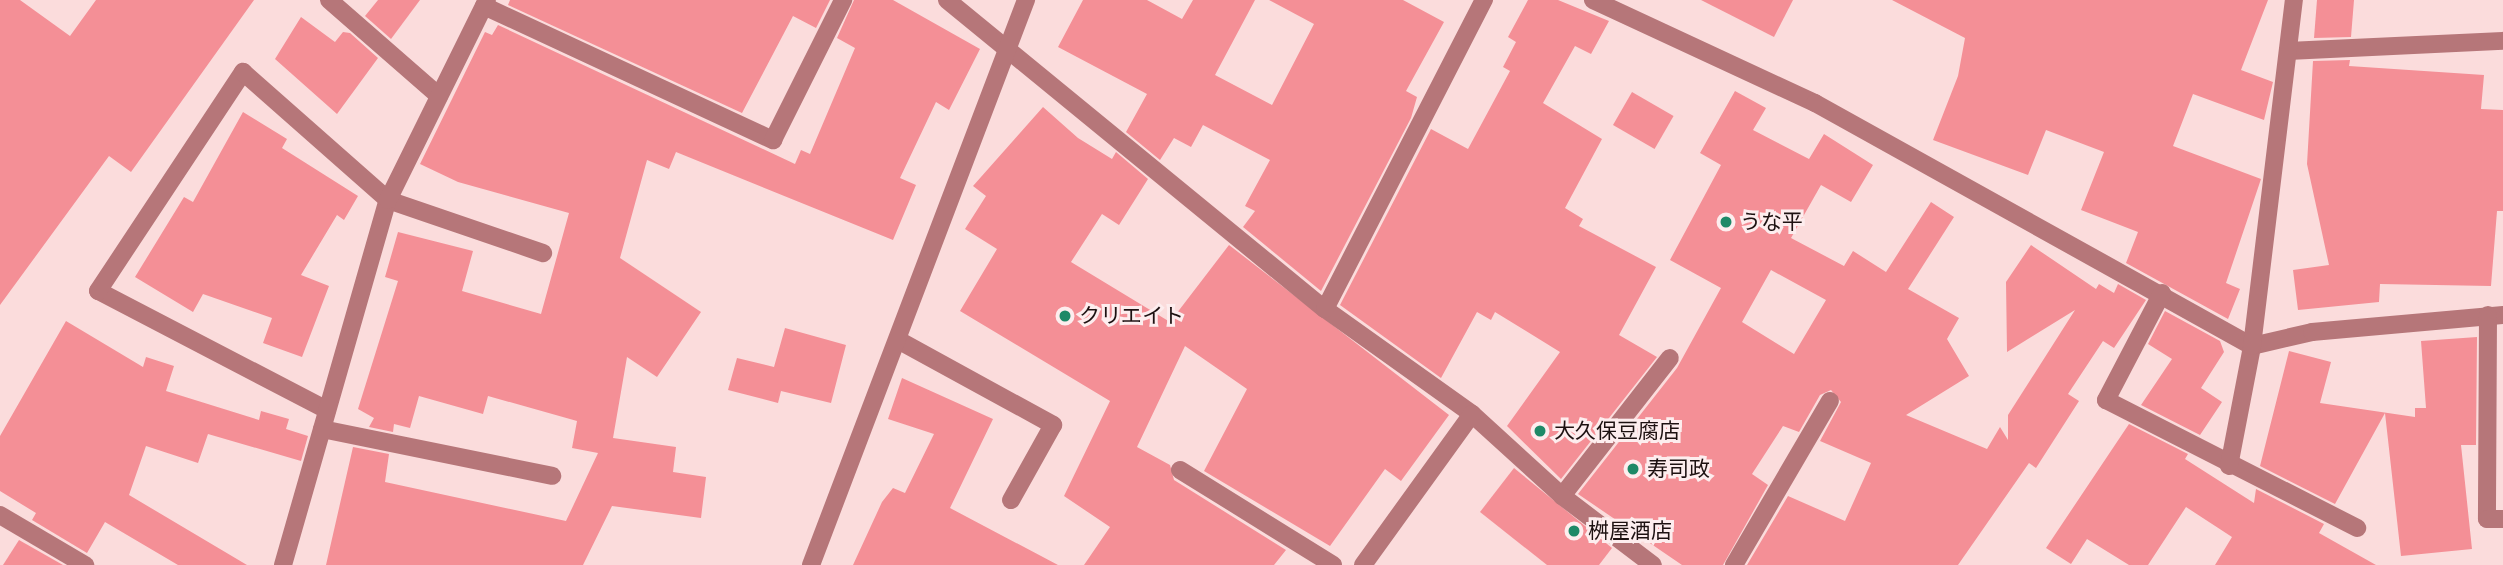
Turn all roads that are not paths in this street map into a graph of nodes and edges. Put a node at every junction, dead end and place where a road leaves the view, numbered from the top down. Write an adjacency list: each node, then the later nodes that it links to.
1 (329, 0): 12 (street)
2 (843, 0): 8 (street)
3 (947, 0): 10 (street)
4 (1026, 0): 10 (street)
5 (1484, 0): 16 (street)
6 (1593, 0): 15 (street)
7 (2294, 0): 11 (street)
8 (485, 3): 12 (street)
9 (2503, 41): 11 (street)
10 (1007, 47): 16 (street); 18 (street)
11 (2288, 51): 19 (street)
12 (439, 96): 13 (street)
13 (388, 200): 14 (street); 22 (street); 22 (street)
14 (543, 253)
15 (2162, 293): 19 (street); 25 (street)
16 (1325, 309): 23 (street)
17 (2496, 315): 19 (street); 31 (street)
18 (898, 340): 29 (street); 35 (street)
19 (2252, 346): 25 (street)
20 (1670, 358): 28 (street)
21 (1830, 401): 39 (street)
22 (327, 410): 24 (street)
23 (1472, 414): 28 (street); 37 (street)
24 (322, 429): 27 (street); 34 (street)
25 (2229, 466): 32 (street)
26 (1180, 470): 36 (street)
27 (552, 476)
28 (1562, 496): 38 (street)
29 (1012, 500)
30 (0, 515): 33 (street)
31 (2503, 519)
32 (2357, 528)
33 (85, 565)
34 (283, 565)
35 (811, 565)
36 (1333, 565)
37 (1363, 565)
38 (1653, 565)
39 (1734, 565)

